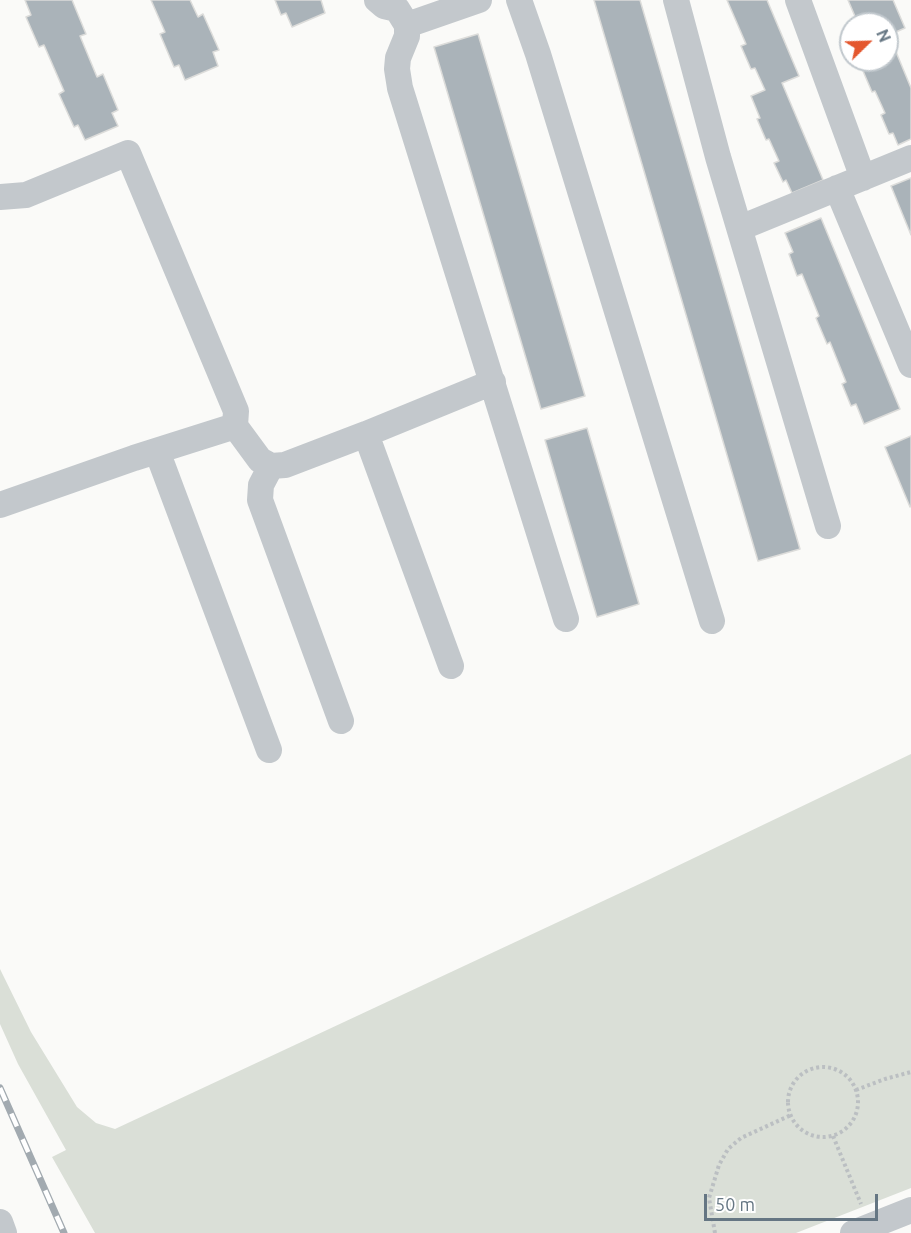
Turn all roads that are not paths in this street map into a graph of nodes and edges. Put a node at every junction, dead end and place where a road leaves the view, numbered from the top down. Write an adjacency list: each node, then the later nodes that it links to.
1 (376, 0): 6 (street)
2 (479, 0): 6 (street)
3 (519, 0): 21 (street)
4 (676, 0): 11 (street)
5 (798, 0): 8 (street)
6 (407, 25): 13 (street)
7 (911, 158): 8 (street)
8 (863, 178): 9 (street)
9 (837, 189): 11 (street); 12 (street)
10 (0, 197): 14 (street)
11 (740, 228): 19 (street)
12 (911, 365)
13 (493, 382): 15 (street); 20 (street)
14 (235, 426): 16 (street); 17 (street)
15 (366, 434): 17 (street); 22 (street)
16 (157, 451): 18 (street); 24 (street)
17 (271, 466): 23 (street)
18 (0, 505)
19 (828, 526)
20 (566, 619)
21 (712, 621)
22 (451, 666)
23 (341, 721)
24 (269, 750)
25 (911, 1210): 27 (street)
26 (0, 1222): 28 (street)
27 (862, 1230)
28 (4, 1233)

